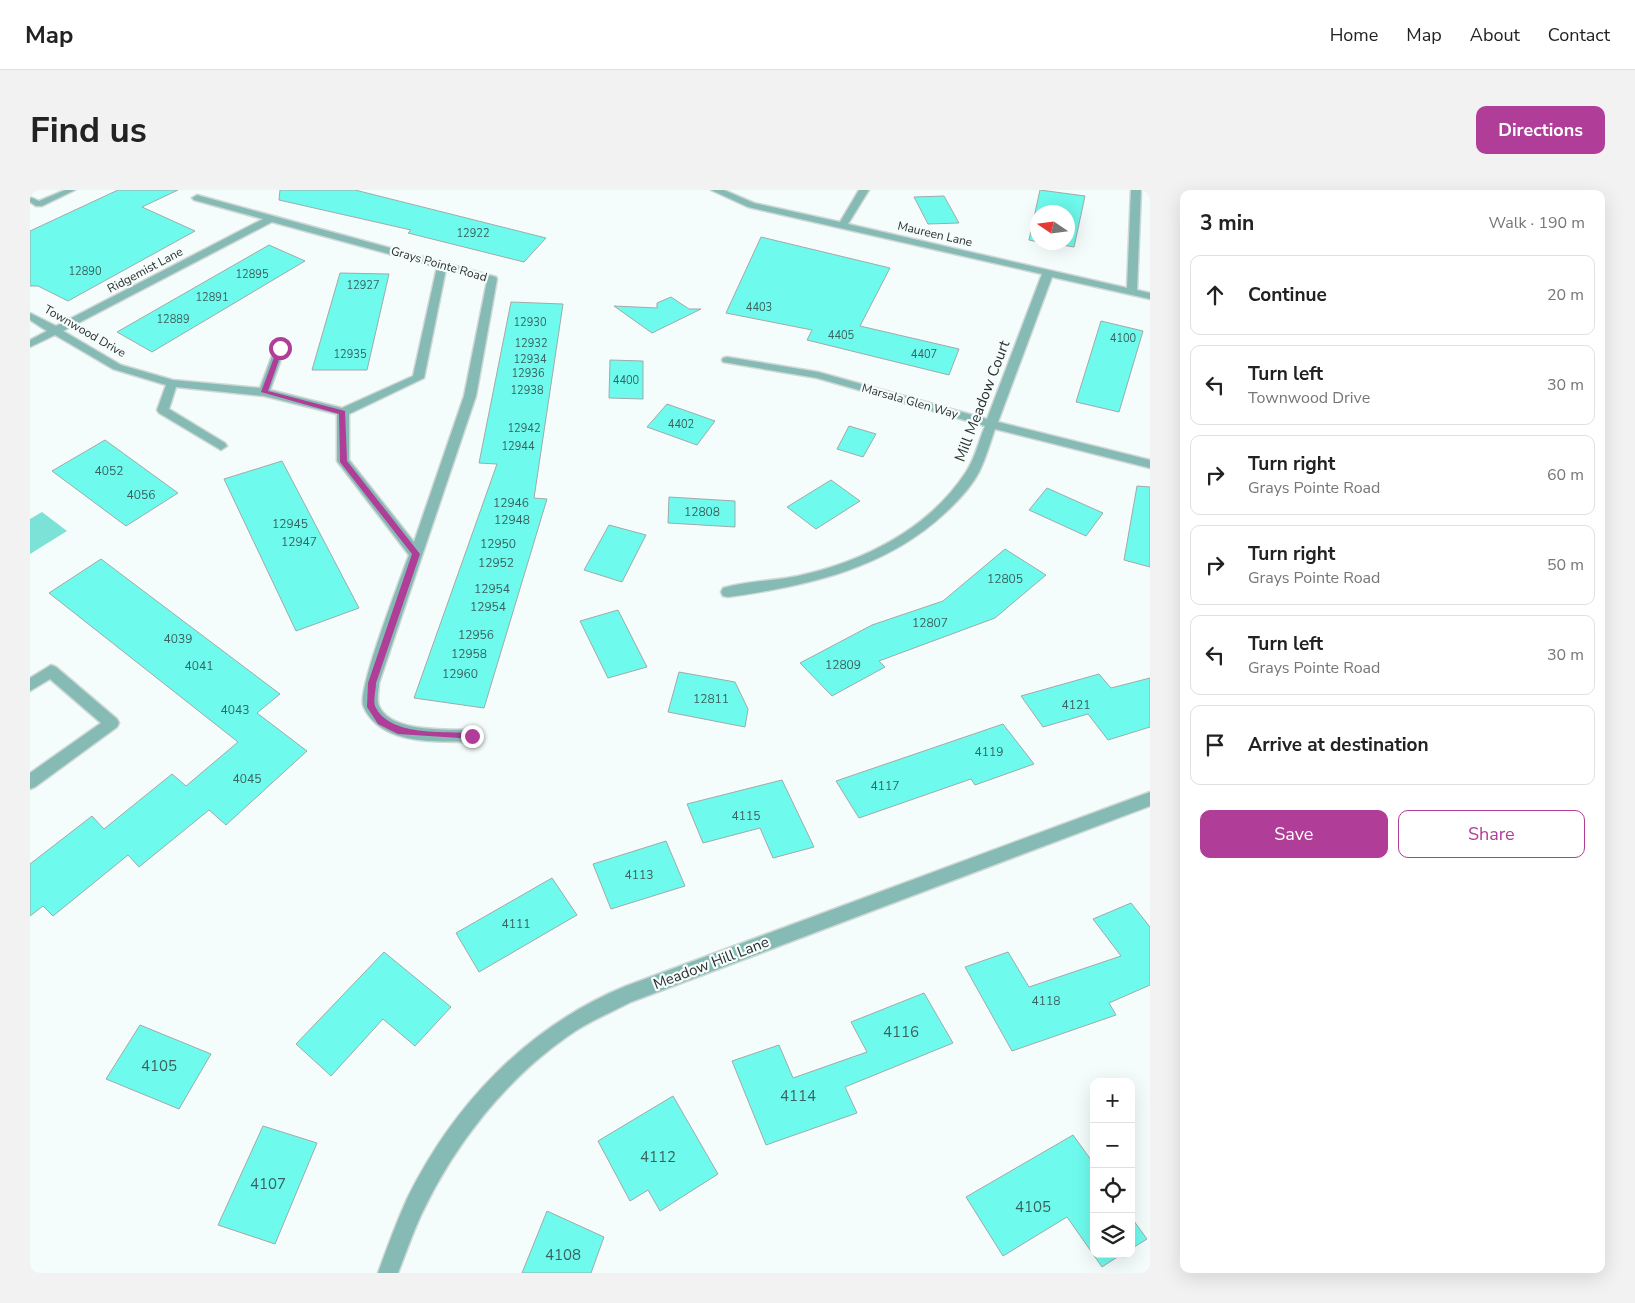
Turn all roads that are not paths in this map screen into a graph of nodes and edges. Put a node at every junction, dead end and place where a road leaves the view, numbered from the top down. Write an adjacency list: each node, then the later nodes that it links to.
1 (71, 190): 7 (lane)
2 (716, 190): 10 (street, Maureen Lane)
3 (864, 190): 10 (street)
4 (1136, 190): 13 (street)
5 (197, 198): 9 (street, Grays Pointe Road)
6 (30, 199): 7 (lane)
7 (39, 204): 8 (lane)
8 (30, 208)
9 (272, 218): 11 (street, Grays Pointe Road); 16 (street, Ridgemist Lane)
10 (842, 226): 12 (street, Maureen Lane)
11 (442, 265): 22 (street); 26 (street, Grays Pointe Road)
12 (1048, 273): 13 (street, Maureen Lane); 23 (street, Mill Meadow Court)
13 (1132, 292): 14 (street, Maureen Lane)
14 (1150, 296)
15 (30, 316): 16 (street, Townwood Drive)
16 (54, 332): 17 (street, Ridgemist Lane); 20 (street, Townwood Drive)
17 (30, 344)
18 (280, 348): 21 (street)
19 (727, 360): 23 (street, Marsala Glen Way)
20 (172, 383): 21 (street, Townwood Drive); 24 (street)
21 (264, 392): 22 (street, Townwood Drive)
22 (342, 412): 26 (street)
23 (992, 424): 25 (street, Marsala Glen Way); 27 (street, Mill Meadow Court)
24 (221, 446)
25 (1150, 464)
26 (416, 554): 29 (street, Grays Pointe Road)
27 (728, 592)
28 (30, 685): 30 (street)
29 (472, 736)
30 (30, 782)
31 (1150, 799): 32 (street, Meadow Hill Lane)
32 (388, 1273)

